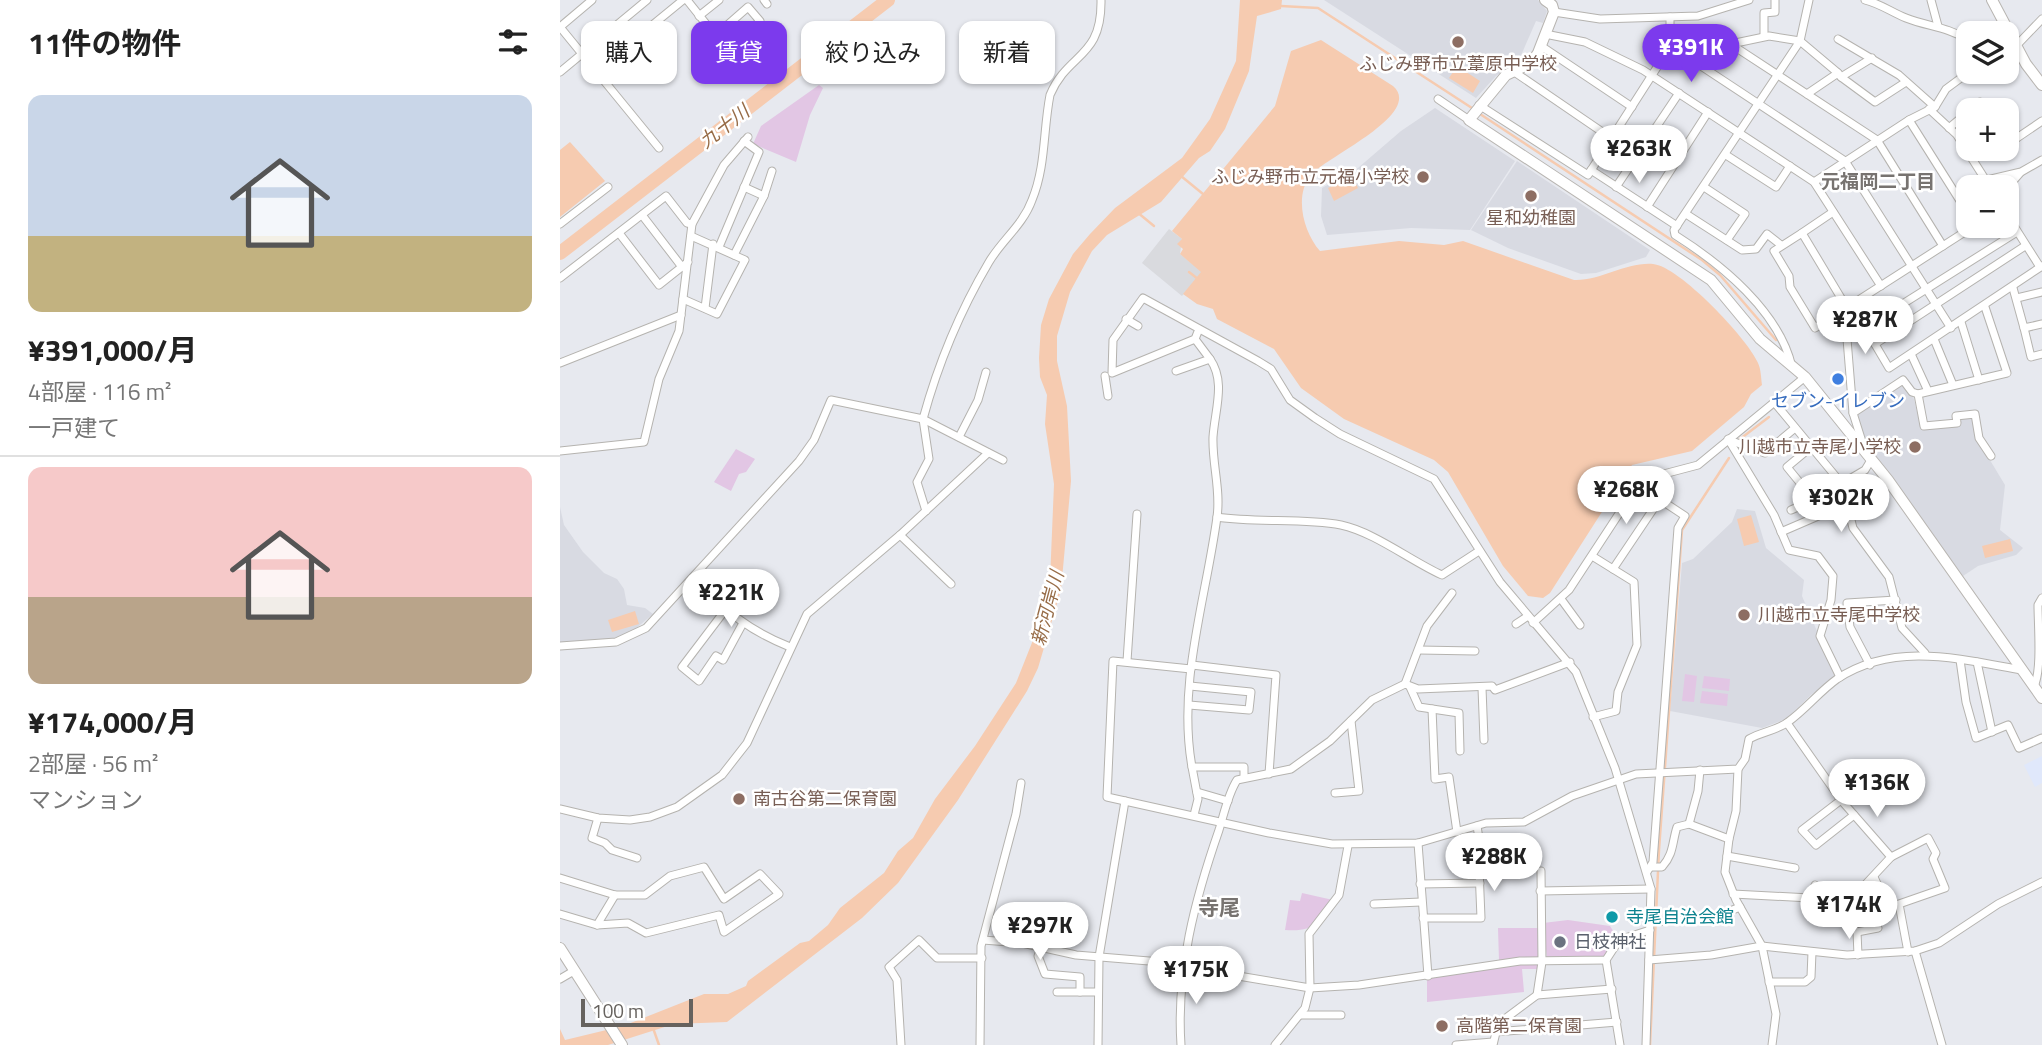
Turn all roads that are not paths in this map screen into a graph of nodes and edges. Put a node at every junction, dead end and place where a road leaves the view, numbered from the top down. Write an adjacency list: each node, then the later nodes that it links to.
1 (592, 0): 23 (street)
2 (647, 0): 16 (street)
3 (685, 0): 13 (street); 17 (street)
4 (719, 0): 13 (street)
5 (1101, 0): 147 (street)
6 (1749, 0): 14 (street)
7 (1775, 0): 26 (street)
8 (1809, 0): 29 (street)
9 (1869, 0): 22 (street)
10 (1931, 0): 22 (street)
11 (1992, 0): 21 (street)
12 (1552, 5): 14 (street); 24 (street)
13 (699, 16): 18 (street)
14 (1670, 17): 32 (street)
15 (2042, 19): 27 (street)
16 (622, 21)
17 (659, 21)
18 (703, 21)
19 (732, 21): 20 (street)
20 (760, 21)
21 (2002, 21)
22 (1938, 26): 25 (street)
23 (560, 27): 34 (street)
24 (1545, 34): 31 (street); 40 (street)
25 (1956, 34)
26 (1764, 35): 29 (street); 30 (street)
27 (2019, 37)
28 (1838, 39): 37 (street)
29 (1800, 41): 41 (street); 42 (street)
30 (1729, 43): 35 (street); 41 (street)
31 (1541, 46): 38 (street); 52 (street)
32 (1667, 52): 35 (street); 40 (street)
33 (2019, 52): 46 (street)
34 (581, 53)
35 (1683, 54): 50 (street)
36 (581, 55): 39 (street)
37 (1872, 58): 42 (street); 44 (street)
38 (1513, 71): 51 (street); 62 (street)
39 (560, 72)
40 (1652, 75): 47 (street); 52 (street)
41 (1778, 75): 48 (street); 50 (street)
42 (1839, 75): 44 (street); 48 (street)
43 (1956, 81): 53 (street)
44 (1906, 82): 53 (street)
45 (606, 84): 64 (street)
46 (2042, 85)
47 (1679, 93): 54 (street); 78 (street)
48 (1807, 94): 63 (street)
49 (1438, 99): 55 (street)
50 (1759, 103): 60 (street); 67 (street)
51 (1479, 105): 55 (street); 69 (street)
52 (1632, 107): 62 (street)
53 (1932, 108): 56 (street); 59 (street)
54 (1708, 112): 60 (street); 82 (street)
55 (1469, 120): 134 (street)
56 (1909, 120): 63 (street); 80 (street)
57 (2042, 121): 61 (street)
58 (1956, 122): 59 (street)
59 (1949, 128): 72 (street)
60 (1740, 132): 65 (street); 68 (street)
61 (2019, 137)
62 (1611, 138): 69 (street)
63 (1877, 140): 67 (street); 100 (street)
64 (659, 148)
65 (1726, 155): 68 (street); 79 (street)
66 (2042, 160): 71 (street)
67 (1845, 161): 75 (street); 103 (street)
68 (1790, 166): 75 (street)
69 (1591, 170): 78 (street)
70 (772, 172): 81 (street)
71 (2021, 172): 73 (street); 74 (street)
72 (1983, 175)
73 (2013, 175)
74 (2018, 175)
75 (1814, 183): 83 (street)
76 (608, 187): 86 (street)
77 (744, 187): 81 (street); 87 (street); 99 (street)
78 (1616, 187): 82 (street)
79 (1704, 187): 84 (street); 97 (street)
80 (1956, 194)
81 (764, 196): 101 (street)
82 (1647, 207): 88 (street)
83 (1833, 212): 91 (street); 106 (street)
84 (1686, 214): 88 (street); 97 (street)
85 (642, 215): 87 (street); 90 (street); 102 (street)
86 (560, 224)
87 (692, 224): 93 (street)
88 (1676, 226): 134 (street)
89 (1773, 226): 92 (street)
90 (619, 233): 102 (street); 105 (street)
91 (1802, 233): 98 (street); 115 (street)
92 (1768, 234): 97 (street); 98 (street)
93 (691, 236): 99 (street); 102 (street)
94 (2019, 236): 96 (street)
95 (1956, 238): 100 (street)
96 (2021, 239): 104 (street); 108 (street); 112 (street)
97 (1727, 240)
98 (1782, 245): 117 (street)
99 (716, 246): 101 (street); 113 (street)
100 (1943, 246): 103 (street)
101 (734, 255): 113 (street)
102 (685, 265): 111 (street)
103 (1911, 267): 106 (street); 108 (street)
104 (2041, 267): 107 (street)
105 (560, 278)
106 (1881, 286): 115 (street)
107 (2013, 288): 110 (street); 114 (street)
108 (1926, 290): 112 (street); 125 (street)
109 (2042, 292): 110 (street)
110 (2017, 298): 123 (street)
111 (683, 299): 113 (street); 116 (street)
112 (1935, 305): 122 (street); 129 (street)
113 (705, 307)
114 (1985, 307): 119 (street); 140 (street)
115 (1847, 308): 117 (street)
116 (681, 315): 133 (street); 152 (street)
117 (1833, 317): 127 (street)
118 (1126, 319): 121 (street); 124 (street); 137 (street)
119 (1961, 322): 122 (street); 140 (street)
120 (2042, 324): 123 (street)
121 (1138, 326)
122 (1951, 328): 128 (street)
123 (2024, 328): 131 (street)
124 (1199, 329): 126 (street); 168 (street)
125 (1866, 329): 127 (street); 129 (street)
126 (1195, 339): 132 (street); 137 (street)
127 (1847, 339): 146 (street)
128 (1934, 339): 130 (street); 141 (street)
129 (1875, 344): 130 (street)
130 (1911, 354): 142 (street)
131 (2042, 354)
132 (1209, 359): 135 (street); 165 (street)
133 (560, 363)
134 (1792, 367): 139 (street)
135 (1176, 371)
136 (986, 372): 149 (street)
137 (1108, 374): 138 (street); 144 (street)
138 (1094, 377)
139 (1805, 377): 145 (street); 154 (street)
140 (1979, 380): 141 (street)
141 (1953, 385): 142 (street)
142 (1928, 391): 143 (street)
143 (1918, 394): 146 (street); 155 (street)
144 (1108, 396)
145 (1774, 402): 148 (street); 150 (street)
146 (1853, 413): 154 (street)
147 (923, 419): 149 (street); 163 (street); 171 (street)
148 (1795, 428): 150 (street); 151 (street)
149 (959, 437): 153 (street)
150 (1728, 439): 158 (street); 166 (street)
151 (1811, 447): 157 (street); 160 (street)
152 (560, 451)
153 (988, 453): 156 (street); 163 (street)
154 (1868, 456): 157 (street); 194 (street)
155 (1992, 456)
156 (1003, 460)
157 (1842, 484): 160 (street); 161 (street)
158 (1638, 485): 159 (street); 169 (street)
159 (1660, 499): 170 (street); 213 (street)
160 (1814, 500): 162 (street)
161 (1846, 504): 166 (street); 176 (street)
162 (1791, 510)
163 (926, 511): 167 (street)
164 (1137, 514): 189 (street)
165 (1217, 517): 168 (street); 193 (street)
166 (1781, 532): 195 (street)
167 (900, 535): 172 (street); 184 (street)
168 (1479, 551): 178 (street)
169 (1592, 556): 170 (street); 175 (street)
170 (1613, 569): 203 (street)
171 (695, 575): 177 (street); 183 (street)
172 (951, 584)
173 (1452, 593): 185 (street)
174 (2042, 598): 182 (street)
175 (1561, 599): 178 (street); 181 (street)
176 (1896, 600): 187 (street); 192 (street)
177 (726, 609): 179 (street); 179 (street)
178 (1531, 620): 180 (street); 190 (street)
179 (743, 623): 184 (street)
180 (1516, 624)
181 (1580, 625)
182 (2041, 642): 198 (street)
183 (560, 646)
184 (790, 647): 226 (street)
185 (1419, 650): 186 (street); 196 (street)
186 (1475, 651)
187 (1924, 653): 188 (street); 192 (street)
188 (1959, 660): 191 (street); 206 (street)
189 (1127, 661): 193 (street); 222 (street)
190 (1570, 662): 199 (street); 203 (street)
191 (1977, 662): 194 (street); 206 (street)
192 (1870, 665): 195 (street)
193 (1191, 667): 197 (street); 214 (street)
194 (2021, 670): 198 (street)
195 (1840, 677): 205 (street)
196 (1407, 685): 199 (street); 202 (street); 204 (street)
197 (1190, 686): 201 (street); 201 (street)
198 (2034, 686): 200 (street)
199 (1482, 688): 208 (street)
200 (2042, 698)
201 (1189, 705): 210 (street)
202 (1432, 709): 209 (street); 230 (street)
203 (1594, 717): 216 (street)
204 (1351, 721): 214 (street); 219 (street)
205 (1787, 723): 211 (street); 221 (street)
206 (1992, 732): 207 (street)
207 (2042, 738)
208 (1484, 740)
209 (1460, 751)
210 (1192, 767): 215 (street); 218 (street)
211 (1738, 769): 212 (street); 231 (street)
212 (1700, 770): 213 (street); 228 (street)
213 (1659, 771): 216 (street); 240 (street)
214 (1269, 774): 215 (street)
215 (1244, 776): 220 (street)
216 (1618, 780): 229 (street); 240 (street)
217 (1021, 783): 264 (street)
218 (1196, 792): 220 (street); 224 (street)
219 (1335, 793)
220 (1228, 800): 227 (street)
221 (1842, 800): 225 (street); 225 (street)
222 (1125, 801): 224 (street); 271 (street)
223 (560, 808): 226 (street)
224 (1194, 815): 227 (street)
225 (1854, 815): 236 (street)
226 (598, 818): 237 (street)
227 (1221, 822): 233 (street); 276 (street)
228 (1689, 824): 231 (street); 240 (street)
229 (1477, 826): 230 (street); 234 (street)
230 (1457, 832): 232 (street)
231 (1729, 839): 235 (street)
232 (1418, 844): 233 (street); 246 (street)
233 (1348, 846): 281 (street)
234 (1481, 851)
235 (1727, 856): 238 (street); 250 (street)
236 (1891, 857): 242 (street); 269 (street)
237 (636, 858)
238 (1795, 868)
239 (1479, 869): 245 (street)
240 (1650, 870): 248 (street)
241 (1541, 871): 249 (street)
242 (1874, 877): 253 (street); 259 (street)
243 (560, 878): 251 (street)
244 (2042, 882): 269 (street)
245 (1480, 883): 246 (street); 258 (street)
246 (1420, 884): 254 (street)
247 (1815, 885): 252 (street)
248 (1651, 889): 249 (street); 261 (street)
249 (1540, 891): 275 (street)
250 (1733, 894): 252 (street); 256 (street)
251 (615, 895): 260 (street); 260 (street)
252 (1828, 899): 259 (street)
253 (1885, 901)
254 (1421, 902): 255 (street); 258 (street)
255 (1374, 904)
256 (1740, 907): 261 (street); 265 (street)
257 (560, 914): 260 (street)
258 (1423, 918): 278 (street)
259 (1851, 923): 263 (street)
260 (597, 925)
261 (1650, 926): 273 (street); 274 (street)
262 (1878, 928): 263 (street)
263 (1857, 933): 270 (street)
264 (983, 940): 267 (street); 272 (street)
265 (1762, 946): 268 (street); 274 (street); 280 (street)
266 (560, 948): 277 (street)
267 (1041, 948): 271 (street); 284 (street)
268 (1812, 951): 270 (street); 280 (street)
269 (1912, 951): 270 (street); 302 (street)
270 (1858, 955)
271 (1099, 957): 276 (street); 285 (street)
272 (982, 958): 293 (street); 294 (street)
273 (1606, 960): 275 (street); 282 (street)
274 (1649, 960): 300 (street)
275 (1542, 962): 278 (street); 286 (street)
276 (1183, 968): 281 (street); 296 (street)
277 (572, 972): 279 (street); 292 (street)
278 (1428, 976): 281 (street)
279 (560, 979)
280 (1769, 982): 301 (street)
281 (1310, 988): 287 (street)
282 (1612, 989): 286 (street); 289 (street)
283 (1057, 992): 284 (street)
284 (1080, 992): 285 (street)
285 (1098, 992): 295 (street)
286 (1536, 995): 290 (street)
287 (1301, 1015): 288 (street); 297 (street)
288 (1341, 1015)
289 (1617, 1022): 290 (street); 299 (street)
290 (1495, 1032): 291 (street)
291 (1493, 1043): 298 (street)
292 (622, 1045)
293 (901, 1045)
294 (980, 1045)
295 (1098, 1045)
296 (1181, 1045)
297 (1275, 1045)
298 (1456, 1045)
299 (1620, 1045)
300 (1646, 1045)
301 (1772, 1045)
302 (1942, 1045)

